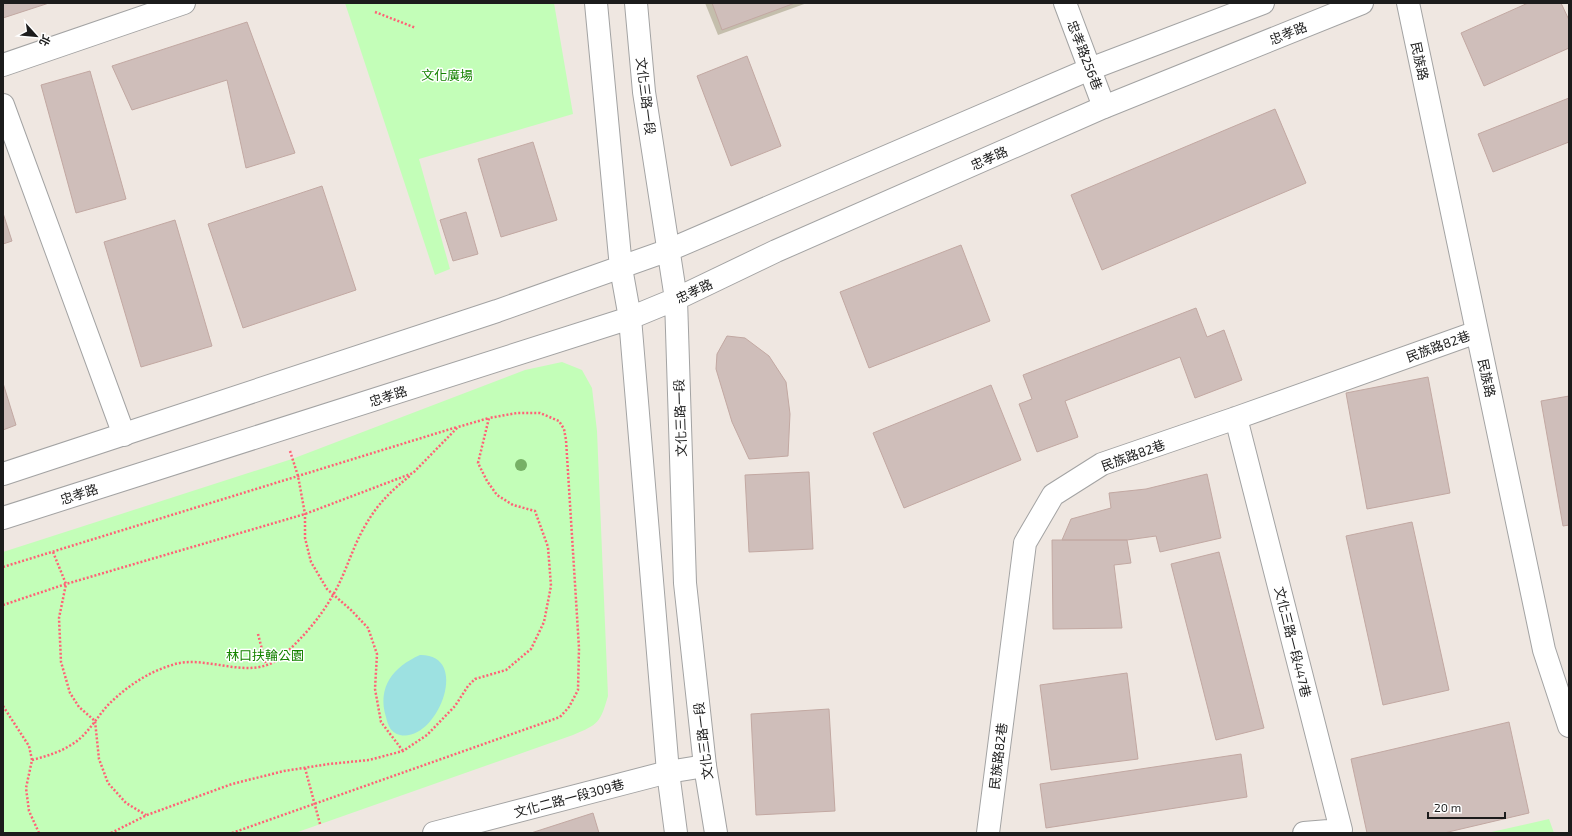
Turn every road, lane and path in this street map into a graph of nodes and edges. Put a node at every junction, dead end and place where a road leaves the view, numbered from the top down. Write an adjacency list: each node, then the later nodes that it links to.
1 (184, 3): 10 (street)
2 (596, 3): 15 (street)
3 (636, 3): 14 (street, 文化三路一段)
4 (1065, 3): 11 (street, 忠孝路256巷)
5 (1263, 3): 11 (street)
6 (1362, 3): 13 (street, 忠孝路)
7 (1408, 3): 18 (street, 民族路)
8 (375, 12): 9 (path)
9 (416, 28)
10 (3, 65)
11 (1090, 69): 13 (street, 忠孝路256巷); 14 (street)
12 (3, 105): 22 (street)
13 (1104, 107): 16 (street, 忠孝路)
14 (669, 250): 15 (street); 16 (street, 文化三路一段)
15 (621, 268): 17 (street); 22 (street)
16 (676, 299): 17 (street, 忠孝路); 40 (street, 文化三路一段)
17 (630, 318): 27 (street, 忠孝路); 42 (street)
18 (1477, 332): 20 (street, 民族路82巷); 37 (street, 民族路)
19 (489, 418): 21 (path); 38 (path); 43 (path)
20 (1236, 418): 52 (street, 民族路82巷); 53 (street, 文化三路一段447巷)
21 (458, 426): 23 (path); 25 (path)
22 (124, 435): 24 (street)
23 (413, 473): 26 (path); 31 (path)
24 (3, 474)
25 (298, 476): 26 (path); 28 (path)
26 (305, 514): 30 (path); 31 (path)
27 (3, 518)
28 (53, 552): 29 (path); 30 (path)
29 (3, 567)
30 (66, 584): 32 (path); 36 (path)
31 (333, 595): 34 (path); 38 (path)
32 (3, 605)
33 (258, 634): 34 (path)
34 (266, 666): 36 (path)
35 (3, 706): 39 (path)
36 (95, 721): 39 (path); 44 (path)
37 (1569, 726)
38 (402, 751): 41 (path)
39 (32, 760): 46 (path)
40 (705, 766): 42 (street, 文化二路一段309巷); 51 (street, 文化三路一段)
41 (305, 768): 43 (path); 44 (path)
42 (668, 772): 49 (street, 文化二路一段309巷); 50 (street)
43 (314, 804): 45 (path); 48 (path)
44 (147, 815): 47 (path)
45 (320, 824)
46 (38, 833)
47 (111, 833)
48 (232, 833)
49 (434, 833)
50 (676, 833)
51 (716, 833)
52 (988, 833)
53 (1304, 833)

